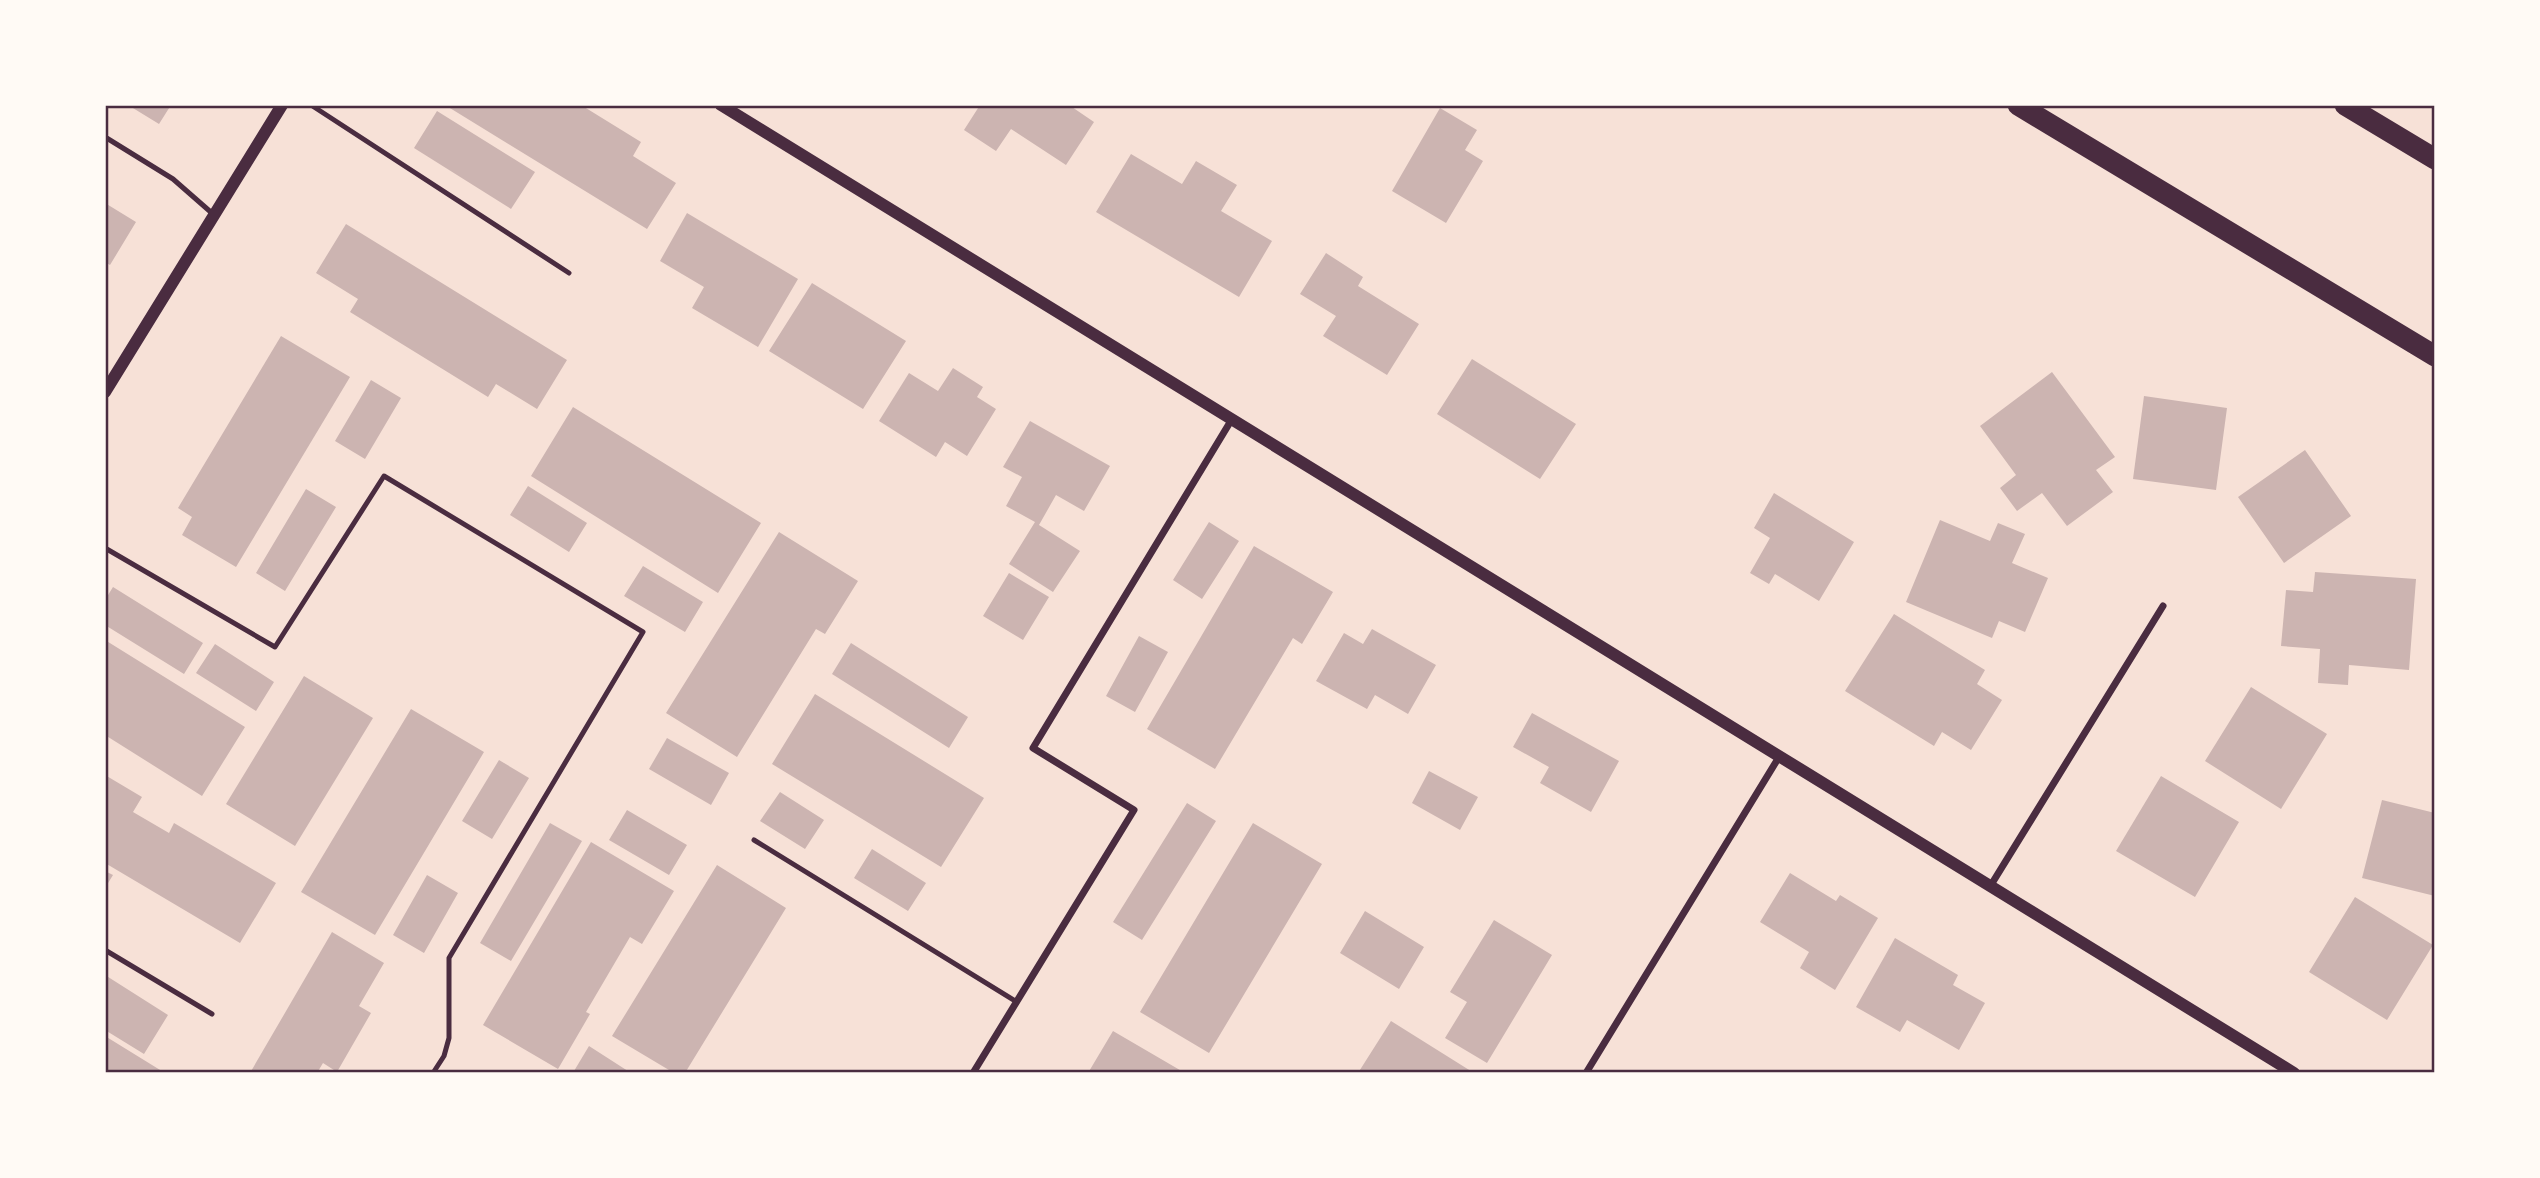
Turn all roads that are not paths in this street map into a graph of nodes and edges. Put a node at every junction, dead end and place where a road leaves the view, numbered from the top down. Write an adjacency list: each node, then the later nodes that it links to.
1 (282, 105): 8 (street)
2 (311, 105): 9 (lane)
3 (720, 105): 12 (street)
4 (2018, 105): 10 (highway)
5 (2345, 105): 7 (highway)
6 (105, 137): 8 (lane)
7 (2435, 159)
8 (213, 214): 11 (street)
9 (569, 273)
10 (2435, 356)
11 (105, 392)
12 (1232, 418): 15 (street); 19 (street)
13 (105, 548): 21 (lane)
14 (2163, 606): 17 (street)
15 (1779, 757): 17 (street); 23 (street)
16 (754, 840): 19 (lane)
17 (1991, 885): 24 (street)
18 (105, 950): 20 (lane)
19 (1017, 1002): 22 (street)
20 (212, 1014)
21 (433, 1073)
22 (973, 1073)
23 (1586, 1073)
24 (2294, 1073)

